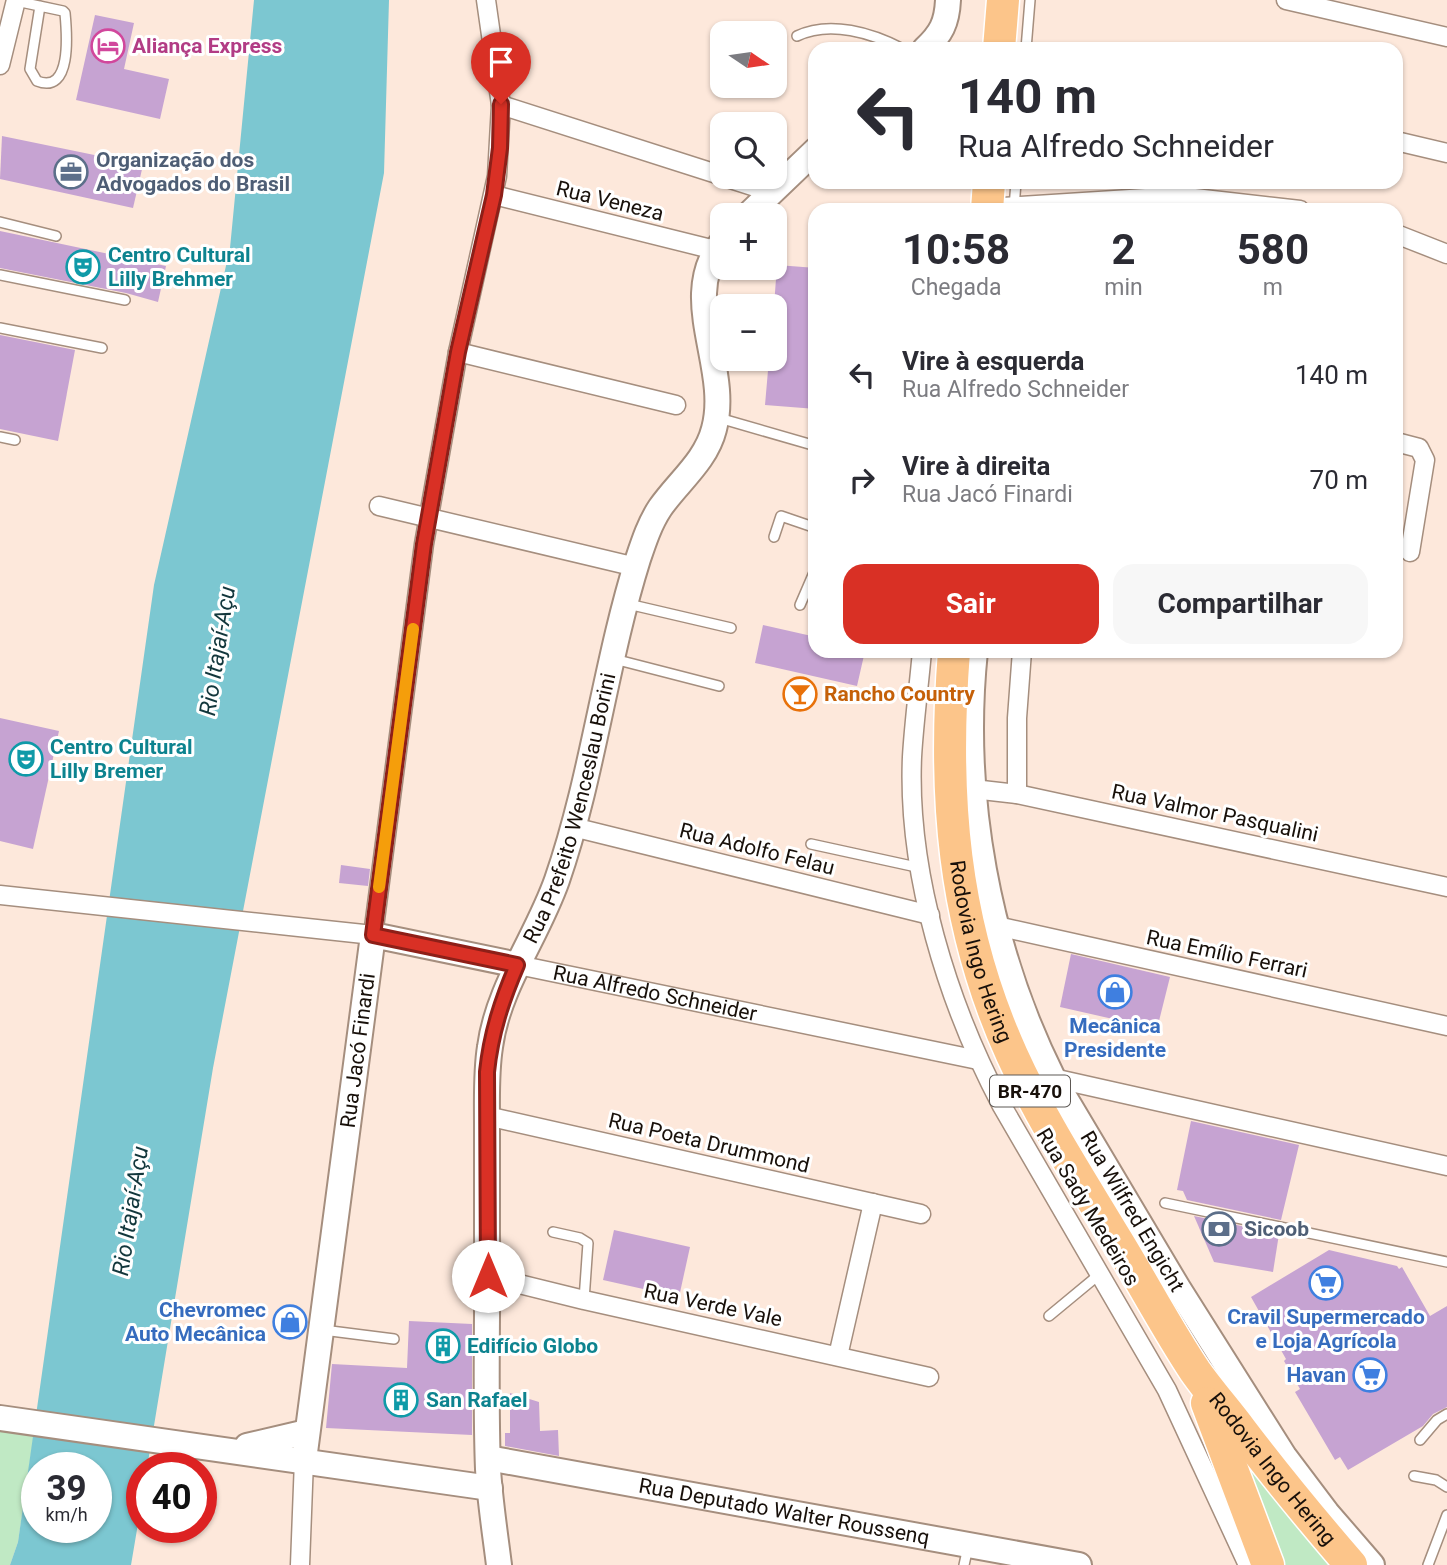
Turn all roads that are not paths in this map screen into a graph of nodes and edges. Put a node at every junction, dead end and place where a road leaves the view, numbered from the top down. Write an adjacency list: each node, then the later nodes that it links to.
1 (16, 0): 7 (lane); 14 (street)
2 (486, 0): 15 (street, Rua Jacó Finardi)
3 (948, 0): 11 (street)
4 (1003, 0): 12 (highway)
5 (1030, 0): 13 (lane)
6 (1286, 0): 9 (street)
7 (40, 6): 7 (lane)
8 (797, 36): 10 (lane)
9 (1447, 37)
10 (888, 42)
11 (932, 42)
12 (1000, 42)
13 (1027, 42)
14 (0, 65)
15 (501, 104): 19 (street); 23 (street, Rua Jacó Finardi)
16 (1403, 143): 17 (street)
17 (1447, 153)
18 (808, 157): 22 (street)
19 (710, 173)
20 (761, 189): 22 (street)
21 (1010, 189): 25 (lane)
22 (771, 192): 24 (street)
23 (494, 195): 30 (street, Rua Veneza); 37 (street, Rua Jacó Finardi)
24 (760, 203)
25 (998, 203): 26 (street)
26 (1208, 203)
27 (0, 222): 28 (lane)
28 (56, 236)
29 (1403, 237): 31 (street)
30 (710, 244)
31 (1447, 254)
32 (710, 269): 39 (street, Rua Prefeito Wenceslau Borini)
33 (0, 275): 34 (lane)
34 (125, 300)
35 (0, 328): 36 (lane)
36 (102, 348)
37 (458, 352): 38 (street); 45 (street, Rua Jacó Finardi)
38 (676, 405)
39 (717, 417): 42 (lane); 49 (street, Rua Prefeito Wenceslau Borini)
40 (0, 437): 41 (lane)
41 (15, 440)
42 (808, 444)
43 (1403, 444): 48 (street)
44 (379, 506): 45 (street)
45 (429, 518): 49 (street); 69 (street, Rua Jacó Finardi)
46 (808, 525): 47 (lane)
47 (774, 537)
48 (1410, 552)
49 (636, 567): 51 (street, Rua Prefeito Wenceslau Borini)
50 (808, 586): 52 (lane)
51 (626, 603): 53 (lane); 58 (street, Rua Prefeito Wenceslau Borini)
52 (800, 605)
53 (731, 628)
54 (921, 658): 64 (street, Rua Sady Medeiros)
55 (954, 658): 88 (highway, Rodovia Ingo Hering / BR-470)
56 (975, 658): 60 (street, Rua Wilfred Engicht)
57 (1021, 658): 61 (street)
58 (612, 659): 59 (lane); 62 (street, Rua Prefeito Wenceslau Borini)
59 (719, 686)
60 (973, 789): 61 (street, Rua Valmor Pasqualini); 68 (street, Rua Wilfred Engicht)
61 (1017, 794): 65 (street, Rua Valmor Pasqualini)
62 (573, 827): 67 (street, Rua Adolfo Felau); 70 (street, Rua Prefeito Wenceslau Borini)
63 (811, 844): 64 (lane)
64 (921, 868): 67 (street, Rua Sady Medeiros)
65 (1447, 887)
66 (0, 895): 69 (street, Rua Alfredo Schneider)
67 (930, 915): 72 (street, Rua Sady Medeiros)
68 (997, 926): 71 (street, Rua Emílio Ferrari); 73 (street, Rua Wilfred Engicht)
69 (373, 935): 70 (street, Rua Alfredo Schneider); 85 (street, Rua Jacó Finardi)
70 (517, 965): 72 (street, Rua Alfredo Schneider); 74 (street, Rua Prefeito Wenceslau Borini)
71 (1447, 1026)
72 (978, 1060): 81 (street, Rua Sady Medeiros)
73 (1053, 1078): 75 (street); 108 (street, Rua Wilfred Engicht)
74 (487, 1116): 76 (street, Rua Poeta Drummond); 82 (street, Rua Prefeito Wenceslau Borini)
75 (1447, 1166)
76 (873, 1203): 78 (street, Rua Poeta Drummond); 87 (street)
77 (1165, 1203): 80 (lane)
78 (921, 1214)
79 (553, 1232): 83 (lane)
80 (1447, 1262)
81 (1101, 1273): 84 (lane); 105 (street, Rua Sady Medeiros)
82 (488, 1276): 83 (street, Rua Verde Vale); 95 (street, Rua Prefeito Wenceslau Borini)
83 (584, 1300): 87 (street, Rua Verde Vale)
84 (1049, 1317)
85 (321, 1329): 86 (lane); 92 (street, Rua Jacó Finardi)
86 (394, 1339)
87 (838, 1356): 89 (street, Rua Verde Vale)
88 (1196, 1372): 106 (highway, Rodovia Ingo Hering / BR-470); 107 (highway, Rodovia Ingo Hering / BR-470)
89 (929, 1377)
90 (1447, 1414): 93 (lane)
91 (0, 1418): 94 (street)
92 (307, 1432): 94 (street); 96 (street, Rua Jacó Finardi)
93 (1420, 1440)
94 (229, 1450): 96 (street)
95 (488, 1458): 99 (street, Rua Prefeito Wenceslau Borini); 101 (street, Rua Deputado Walter Roussenq)
96 (304, 1460): 99 (street); 102 (street, Rua Jacó Finardi)
97 (1415, 1476): 98 (lane)
98 (1447, 1487)
99 (490, 1488): 103 (street, Rua Prefeito Wenceslau Borini)
100 (1447, 1515): 109 (lane)
101 (966, 1555): 104 (street, Rua Deputado Walter Roussenq)
102 (300, 1565)
103 (499, 1565)
104 (1079, 1565)
105 (1248, 1565)
106 (1268, 1565)
107 (1351, 1565)
108 (1372, 1565)
109 (1428, 1565)

